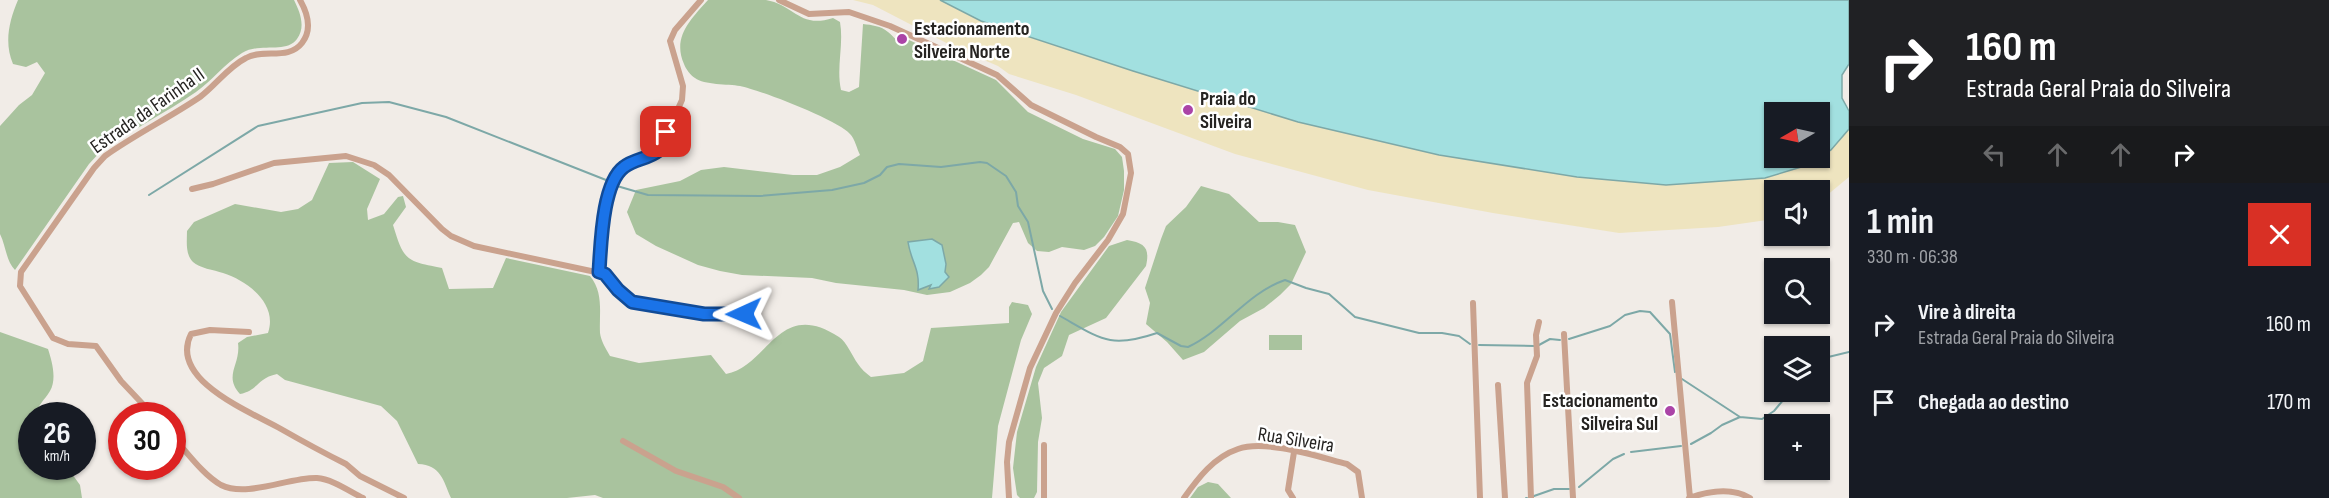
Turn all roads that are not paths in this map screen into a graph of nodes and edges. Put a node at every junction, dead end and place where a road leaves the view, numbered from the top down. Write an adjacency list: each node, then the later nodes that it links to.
1 (300, 0): 13 (street, Estrada da Farinha II)
2 (701, 0): 5 (street)
3 (779, 0): 21 (street)
4 (192, 189): 5 (street)
5 (599, 272): 8 (street)
6 (1672, 302): 30 (street)
7 (1473, 303): 26 (street)
8 (744, 314)
9 (1539, 322): 28 (street)
10 (249, 332): 19 (street)
11 (1563, 334): 29 (street)
12 (1498, 385): 27 (street)
13 (141, 402)
14 (622, 441): 20 (street)
15 (1044, 445): 22 (street)
16 (186, 451): 18 (street)
17 (1294, 452): 23 (street, Rua Silveira); 24 (street); 25 (street, Rua Silveira)
18 (363, 498)
19 (404, 498)
20 (739, 498)
21 (1009, 498)
22 (1044, 498)
23 (1184, 498)
24 (1293, 498)
25 (1362, 498)
26 (1480, 498)
27 (1505, 498)
28 (1530, 498)
29 (1573, 498)
30 (1689, 498): 31 (street)
31 (1750, 498)

